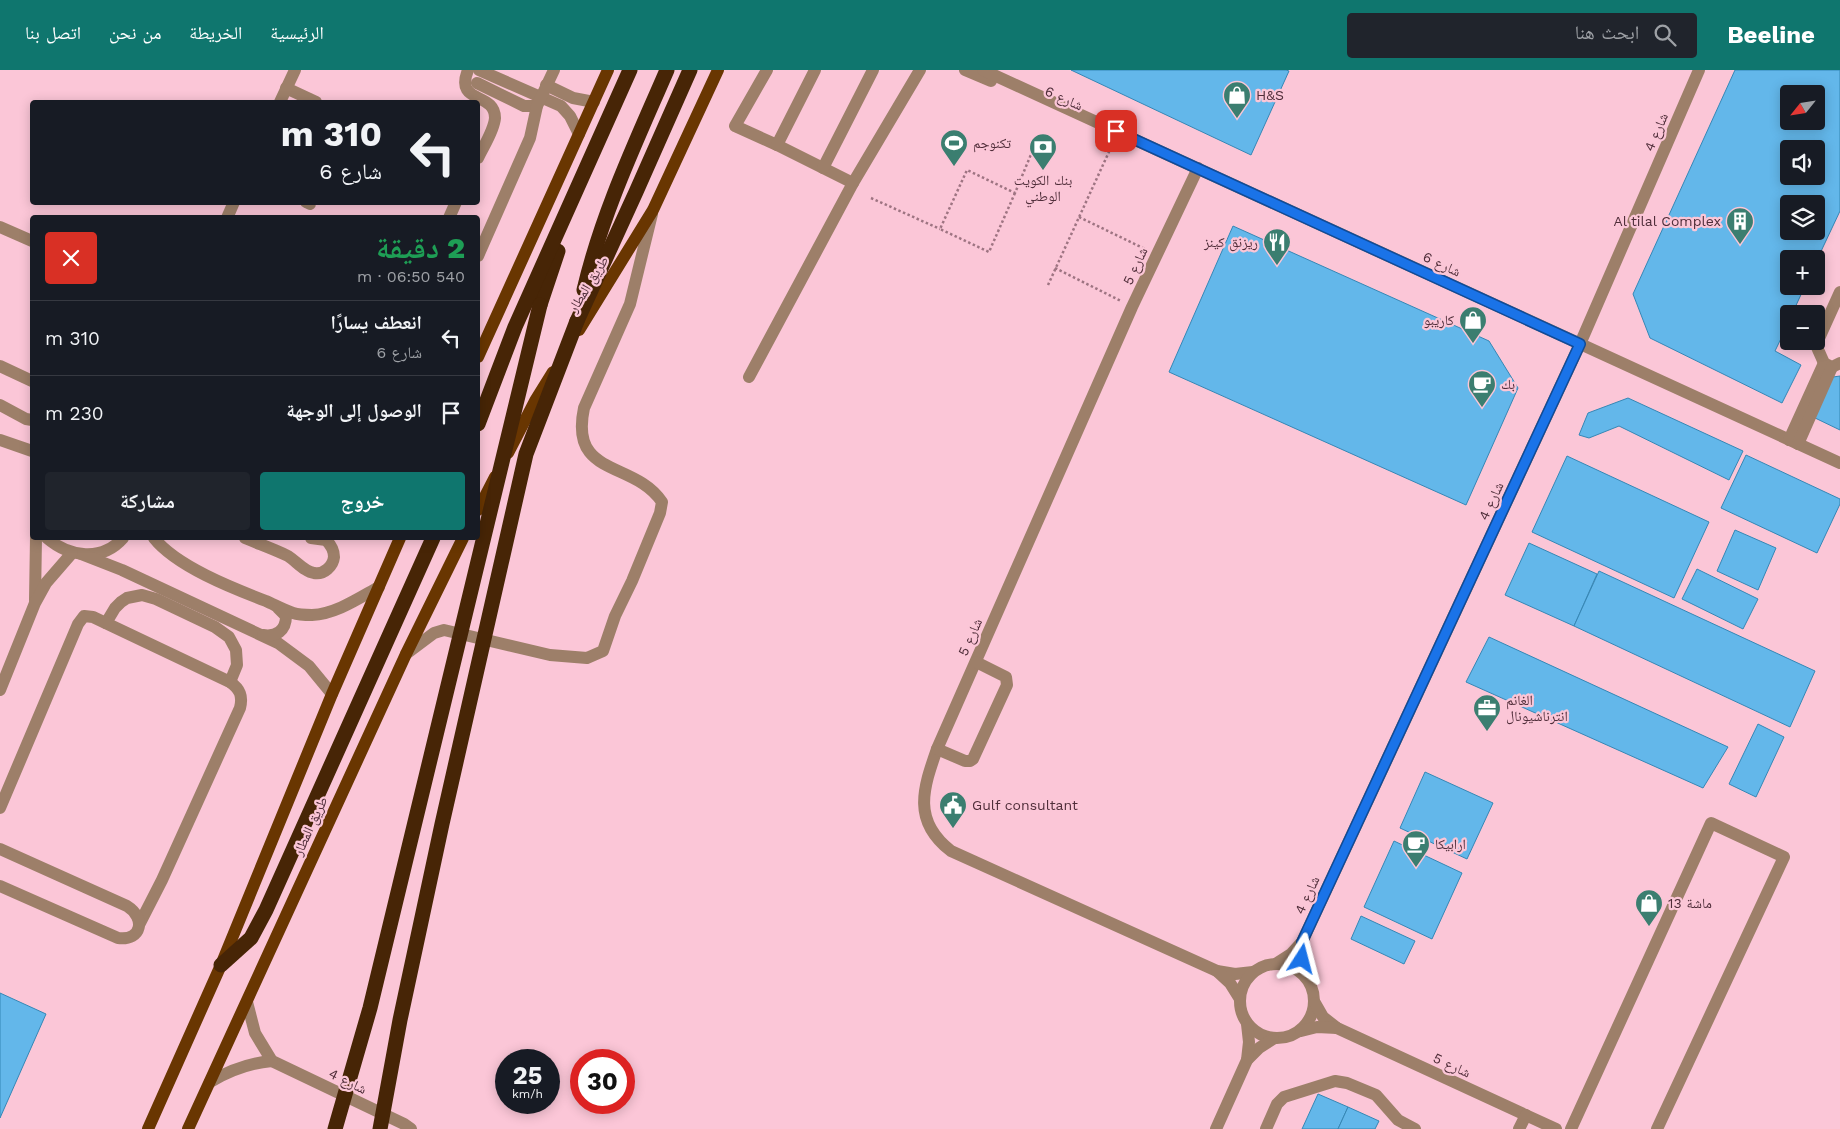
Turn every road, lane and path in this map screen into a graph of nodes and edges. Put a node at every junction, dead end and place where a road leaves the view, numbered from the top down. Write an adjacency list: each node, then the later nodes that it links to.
1 (295, 70): 19 (street)
2 (468, 70): 28 (street)
3 (479, 70): 22 (street)
4 (554, 70): 18 (street)
5 (608, 70): 23 (main road)
6 (630, 70): 31 (highway)
7 (667, 70): 46 (highway, طريق المطار)
8 (690, 70): 46 (highway)
9 (718, 70): 35 (main road, طريق المطار)
10 (767, 70): 27 (street)
11 (815, 70): 27 (street)
12 (873, 70): 29 (street)
13 (920, 70): 32 (street)
14 (965, 70): 25 (street, شارع 6)
15 (983, 70): 30 (street, شارع 6)
16 (1699, 70): 47 (street, شارع 4)
17 (477, 83): 22 (street)
18 (546, 84): 22 (street); 23 (street)
19 (286, 88): 20 (street); 21 (street)
20 (281, 100)
21 (312, 100)
22 (539, 101): 24 (street); 40 (street)
23 (594, 102): 24 (main road)
24 (579, 134): 48 (main road)
25 (1115, 137): 30 (street, شارع 6); 36 (path)
26 (1037, 140): 33 (path)
27 (777, 145): 29 (street)
28 (480, 154)
29 (824, 168): 32 (street)
30 (1197, 171): 41 (street, شارع 5); 47 (street, شارع 6)
31 (583, 176): 55 (highway); 107 (highway, bridge)
32 (853, 183): 51 (street)
33 (1015, 193): 38 (path); 38 (path)
34 (871, 198): 38 (path)
35 (653, 210): 60 (main road, طريق المطار); 77 (street)
36 (1079, 216): 41 (path); 42 (path)
37 (0, 227): 39 (street)
38 (940, 229)
39 (30, 240)
40 (480, 251)
41 (1157, 254): 45 (street, شارع 5)
42 (1055, 268): 43 (path); 45 (path)
43 (1048, 285)
44 (1840, 292): 49 (street)
45 (1132, 307): 78 (street, شارع 5)
46 (577, 320): 108 (highway, bridge)
47 (1579, 348): 57 (street, شارع 6); 87 (street, شارع 4)
48 (480, 353)
49 (1832, 364): 57 (street)
50 (0, 366): 52 (street)
51 (749, 378)
52 (30, 380)
53 (0, 405): 54 (street)
54 (30, 419)
55 (480, 419)
56 (0, 440): 58 (street)
57 (1794, 442): 59 (street, شارع 6)
58 (27, 450)
59 (1840, 463)
60 (480, 506)
61 (36, 540): 72 (street)
62 (49, 540): 70 (street)
63 (120, 540): 70 (street)
64 (156, 540): 73 (street)
65 (250, 540): 66 (street)
66 (326, 540)
67 (399, 540): 71 (main road, طريق المطار)
68 (432, 540): 89 (highway)
69 (462, 540): 77 (main road, طريق المطار)
70 (76, 554): 72 (street); 74 (street)
71 (379, 587): 73 (street); 81 (main road, طريق المطار)
72 (35, 602): 80 (street)
73 (275, 605): 76 (street)
74 (188, 608): 75 (street); 76 (street); 79 (street)
75 (106, 623): 79 (street); 83 (street)
76 (263, 635): 81 (street)
77 (406, 654): 94 (main road, طريق المطار)
78 (976, 662): 82 (street, شارع 5); 82 (street)
79 (230, 682): 86 (street)
80 (0, 690)
81 (332, 694): 89 (main road, طريق المطار)
82 (937, 749): 90 (street, شارع 5)
83 (0, 808)
84 (0, 849): 86 (street)
85 (0, 886): 86 (street)
86 (140, 924)
87 (1302, 942): 88 (street, شارع 4); 92 (street, شارع 4)
88 (1277, 963): 91 (street); 92 (street)
89 (221, 965): 105 (main road, طريق المطار)
90 (1217, 971): 91 (street, شارع 5); 93 (street, شارع 5)
91 (1253, 972): 93 (street)
92 (1306, 976): 95 (street)
93 (1240, 999): 96 (street)
94 (247, 1002): 101 (street); 102 (main road, طريق المطار)
95 (1315, 1003): 97 (street, شارع 5); 98 (street)
96 (1247, 1024): 99 (street); 100 (street)
97 (1337, 1028): 98 (street, شارع 5); 103 (street, شارع 5)
98 (1301, 1031): 99 (street)
99 (1273, 1038): 100 (street)
100 (1247, 1060): 110 (street)
101 (272, 1061): 102 (street); 109 (street, شارع 4)
102 (210, 1082): 106 (main road, طريق المطار)
103 (1526, 1115): 113 (street); 114 (street, شارع 5)
104 (1400, 1126): 111 (street); 112 (street)
105 (148, 1129)
106 (188, 1129)
107 (336, 1129)
108 (380, 1129)
109 (411, 1129)
110 (1216, 1129)
111 (1266, 1129)
112 (1415, 1129)
113 (1519, 1129)
114 (1556, 1129)
115 (1571, 1129): 116 (street)
116 (1657, 1129)

